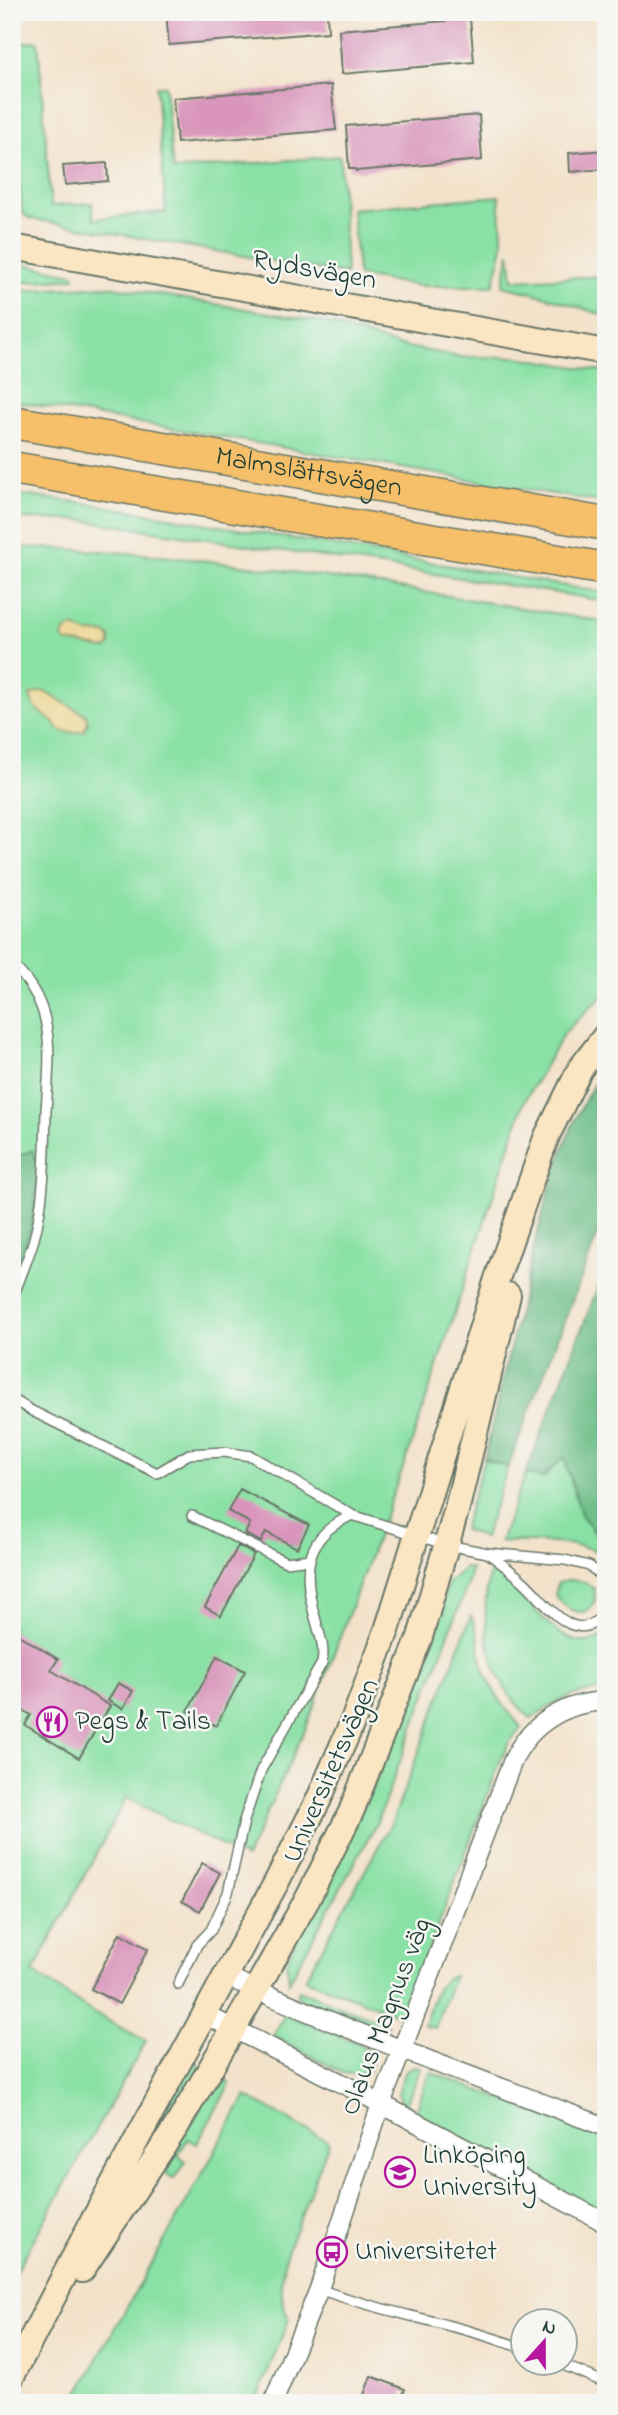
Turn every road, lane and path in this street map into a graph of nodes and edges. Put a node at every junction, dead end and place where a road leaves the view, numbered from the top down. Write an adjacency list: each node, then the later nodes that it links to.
1 (12, 247): 2 (main road, Rydsvägen)
2 (606, 352)
3 (12, 422): 5 (highway, Malmslättsvägen)
4 (12, 468): 6 (highway, Malmslättsvägen)
5 (606, 524)
6 (606, 569)
7 (12, 965): 10 (lane)
8 (606, 1035): 9 (main road, Universitetsvägen)
9 (546, 1138): 14 (main road, Universitetsvägen); 15 (main road, Universitetsvägen)
10 (12, 1300)
11 (12, 1399): 12 (lane)
12 (352, 1515): 14 (lane); 17 (lane)
13 (192, 1516): 17 (lane)
14 (418, 1536): 15 (lane); 21 (main road, Universitetsvägen)
15 (447, 1545): 16 (lane); 23 (main road, Universitetsvägen)
16 (488, 1553): 18 (lane); 19 (lane)
17 (310, 1559): 22 (lane)
18 (606, 1579)
19 (606, 1610)
20 (606, 1701): 26 (street, Olaus Magnus väg)
21 (225, 1976): 23 (street); 24 (main road, Universitetsvägen)
22 (178, 1984)
23 (257, 1990): 25 (main road, Universitetsvägen); 26 (street)
24 (204, 2014): 25 (street); 32 (main road, Universitetsvägen)
25 (234, 2028): 27 (street); 32 (main road, Universitetsvägen)
26 (403, 2051): 27 (street, Olaus Magnus väg); 28 (street)
27 (381, 2104): 29 (street); 30 (street, Olaus Magnus väg)
28 (606, 2127)
29 (606, 2223)
30 (319, 2289): 31 (lane); 35 (street, Olaus Magnus väg)
31 (510, 2345)
32 (16, 2370)
33 (580, 2372): 34 (lane)
34 (606, 2383)
35 (273, 2403)

